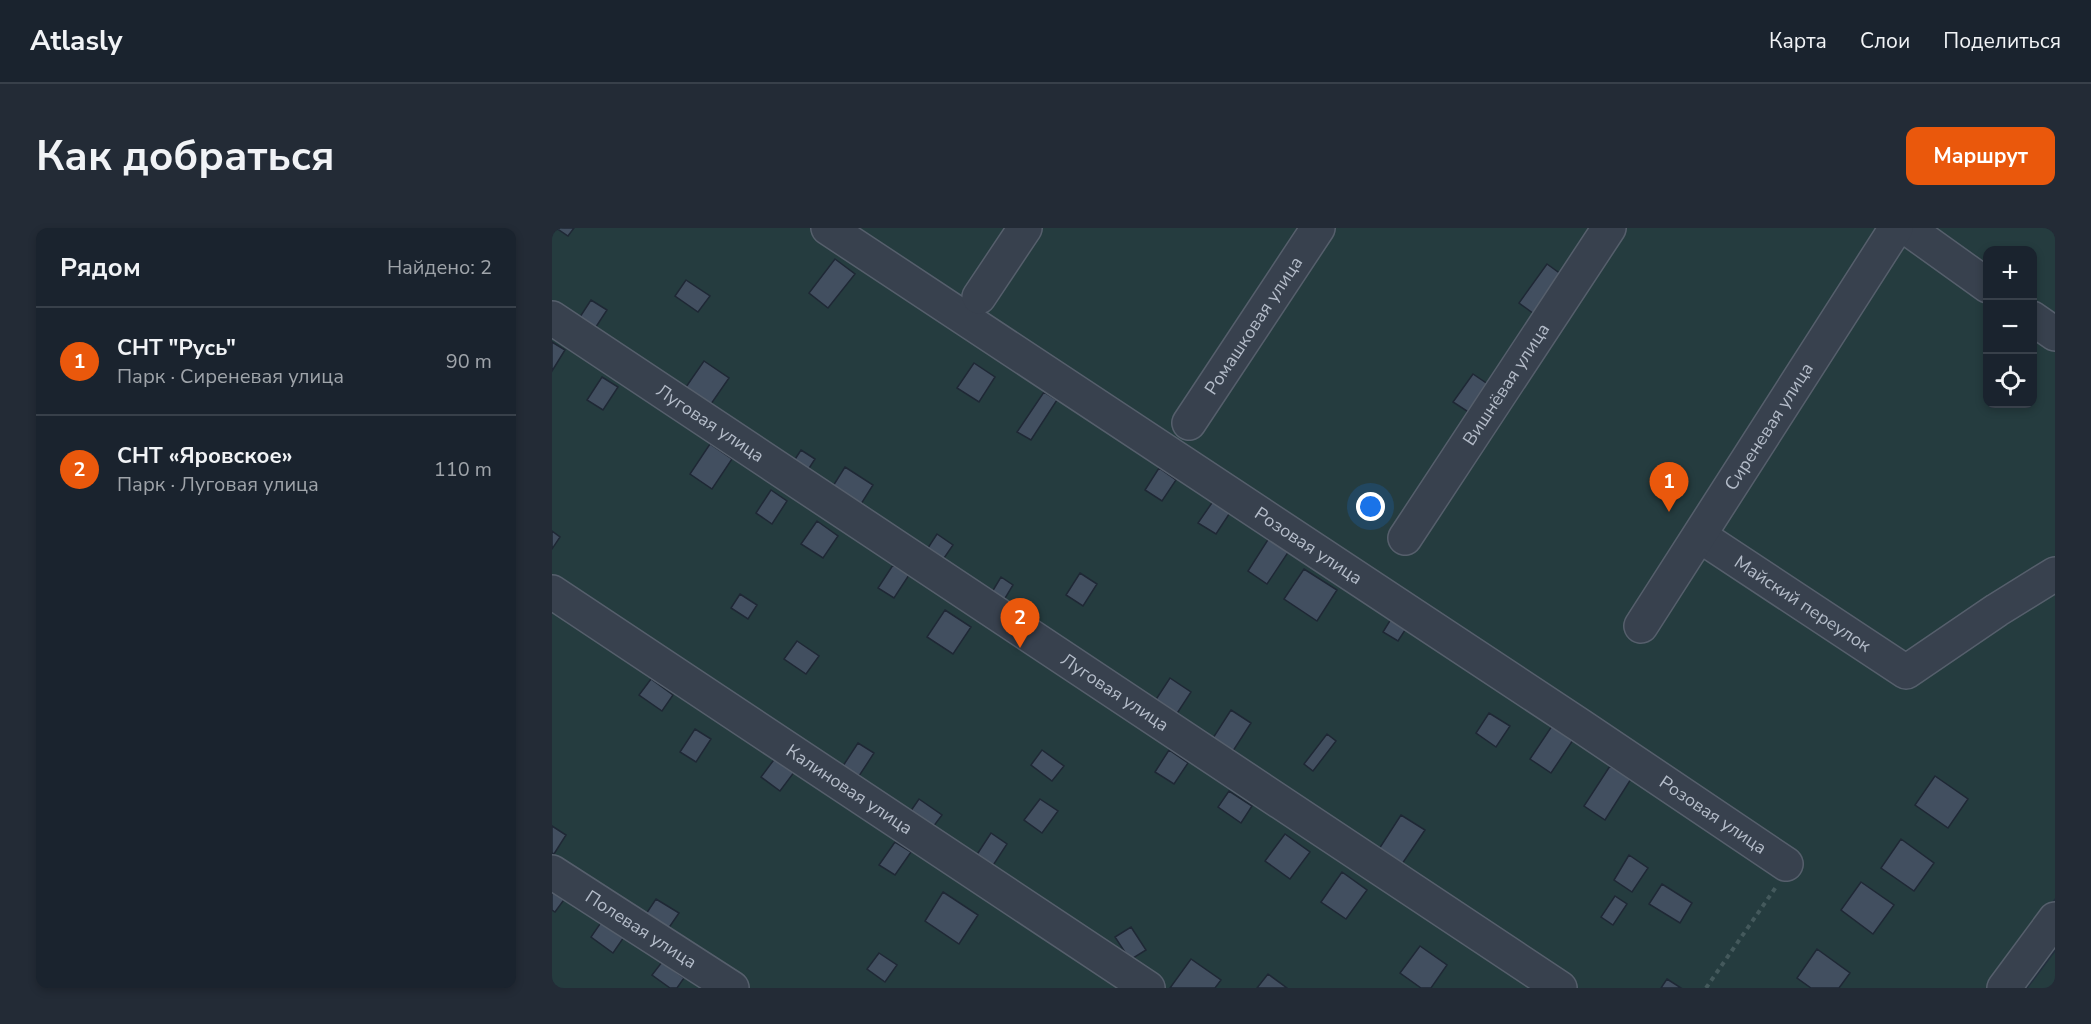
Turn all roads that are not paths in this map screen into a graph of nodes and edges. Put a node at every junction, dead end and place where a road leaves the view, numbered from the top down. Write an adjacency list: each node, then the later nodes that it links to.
1 (828, 228): 18 (street, Розовая улица)
2 (1025, 228): 8 (street)
3 (1318, 228): 12 (street, Ромашковая улица)
4 (1609, 228): 14 (street, Вишнёвая улица)
5 (1896, 228): 13 (street, Сиреневая улица)
6 (1907, 228): 7 (street)
7 (1983, 282)
8 (979, 297)
9 (552, 318): 23 (street, Луговая улица)
10 (2037, 321): 11 (street)
11 (2055, 334)
12 (1188, 423)
13 (1700, 536): 15 (street, Майский переулок); 17 (street, Сиреневая улица)
14 (1405, 538)
15 (2055, 574)
16 (552, 592): 22 (street, Калиновая улица)
17 (1641, 626)
18 (1786, 864)
19 (552, 872): 21 (street, Полевая улица)
20 (2055, 919): 24 (street)
21 (732, 988)
22 (1148, 988)
23 (1560, 988)
24 (2004, 988)

